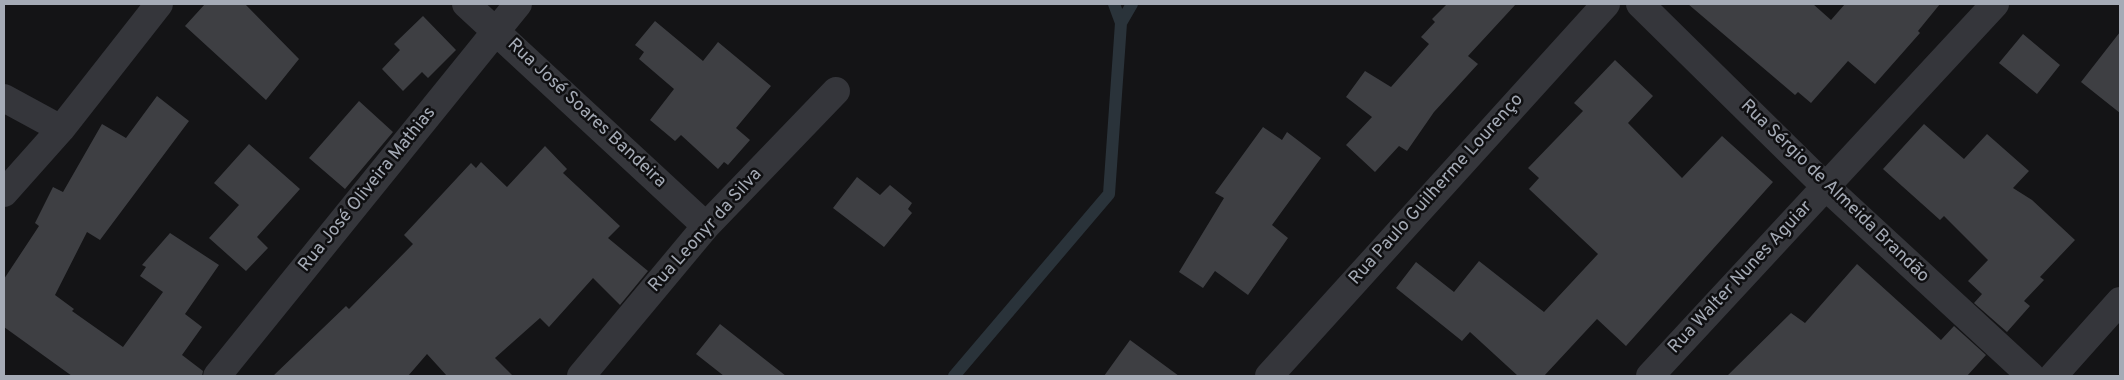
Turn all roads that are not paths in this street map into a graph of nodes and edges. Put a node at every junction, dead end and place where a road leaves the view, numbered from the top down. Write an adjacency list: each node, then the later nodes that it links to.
1 (159, 4): 10 (street)
2 (466, 4): 7 (street, Rua José Soares Bandeira)
3 (518, 4): 7 (street, Rua José Oliveira Mathias)
4 (1606, 4): 17 (street, Rua Paulo Guilherme Lourenço)
5 (1640, 4): 11 (street, Rua Sérgio de Almeida Brandão)
6 (1996, 4): 11 (street, Rua Walter Nunes Aguiar)
7 (497, 31): 13 (street, Rua José Soares Bandeira); 15 (street, Rua José Oliveira Mathias)
8 (836, 91): 13 (street, Rua Leonyr da Silva)
9 (4, 98): 10 (street)
10 (61, 129): 12 (street)
11 (1825, 186): 18 (street, Rua Walter Nunes Aguiar); 19 (street, Rua Sérgio de Almeida Brandão)
12 (4, 193)
13 (706, 226): 16 (street, Rua Leonyr da Silva)
14 (2120, 301): 20 (street)
15 (217, 376)
16 (581, 376)
17 (1269, 376)
18 (1650, 376)
19 (2031, 376)
20 (2053, 376)

